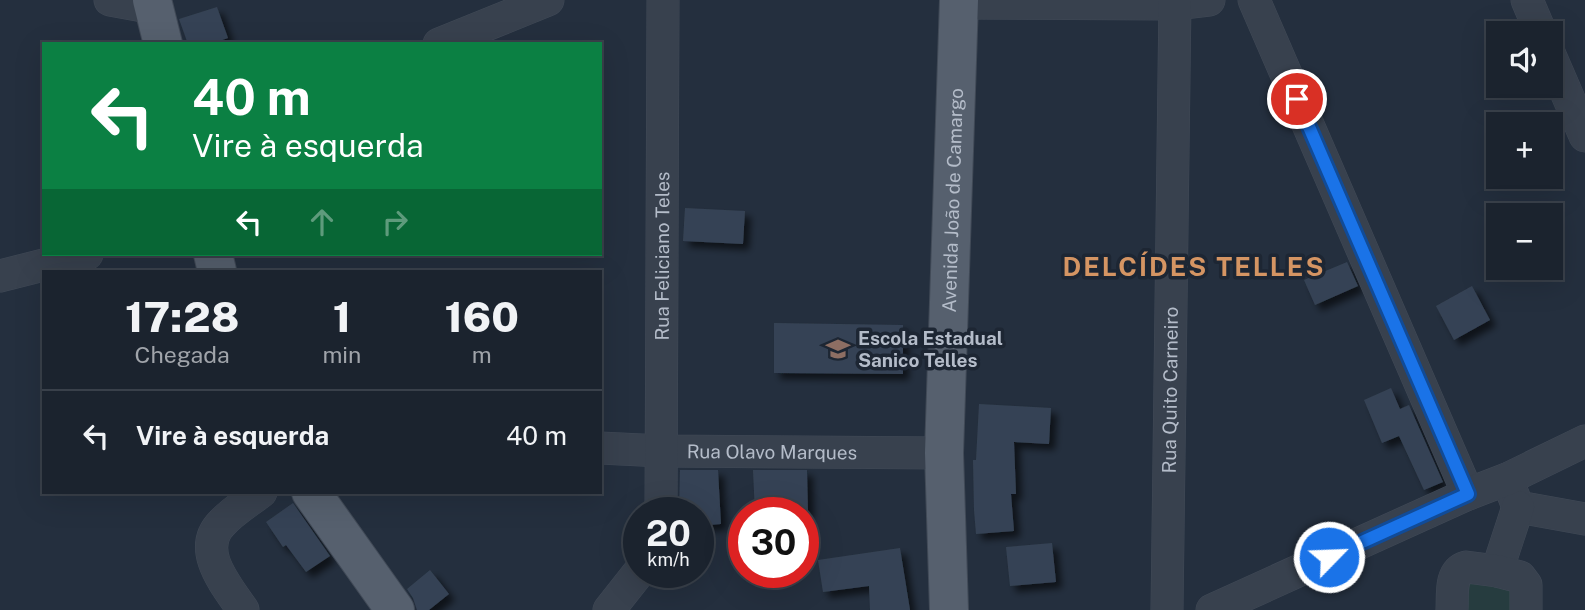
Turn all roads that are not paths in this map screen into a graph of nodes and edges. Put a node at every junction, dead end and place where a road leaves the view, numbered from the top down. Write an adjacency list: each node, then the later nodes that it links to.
1 (110, 0): 9 (street)
2 (548, 0): 11 (street)
3 (663, 0): 18 (street, Rua Feliciano Teles)
4 (1209, 0): 8 (street)
5 (1254, 0): 23 (street)
6 (1527, 0): 10 (street)
7 (959, 1): 8 (street); 19 (main road, Avenida João de Camargo)
8 (1175, 2): 32 (street, Rua Quito Carneiro)
9 (156, 17)
10 (1536, 21)
11 (444, 42)
12 (1563, 85): 13 (street)
13 (1585, 136)
14 (79, 256): 15 (street)
15 (0, 276)
16 (1585, 441): 20 (street)
17 (602, 448): 18 (street, Rua Olavo Marques)
18 (662, 451): 19 (street, Rua Olavo Marques); 24 (street, Rua Feliciano Teles)
19 (944, 453): 31 (main road, Avenida João de Camargo)
20 (1512, 493): 23 (street); 25 (street); 26 (street)
21 (258, 494): 28 (street)
22 (312, 494): 29 (main road)
23 (1468, 494): 33 (street)
24 (661, 497)
25 (1585, 519)
26 (1497, 571): 34 (street); 35 (street)
27 (626, 588): 30 (street)
28 (243, 610)
29 (395, 610)
30 (609, 610)
31 (949, 610)
32 (1167, 610)
33 (1212, 610)
34 (1452, 610)
35 (1526, 610)

